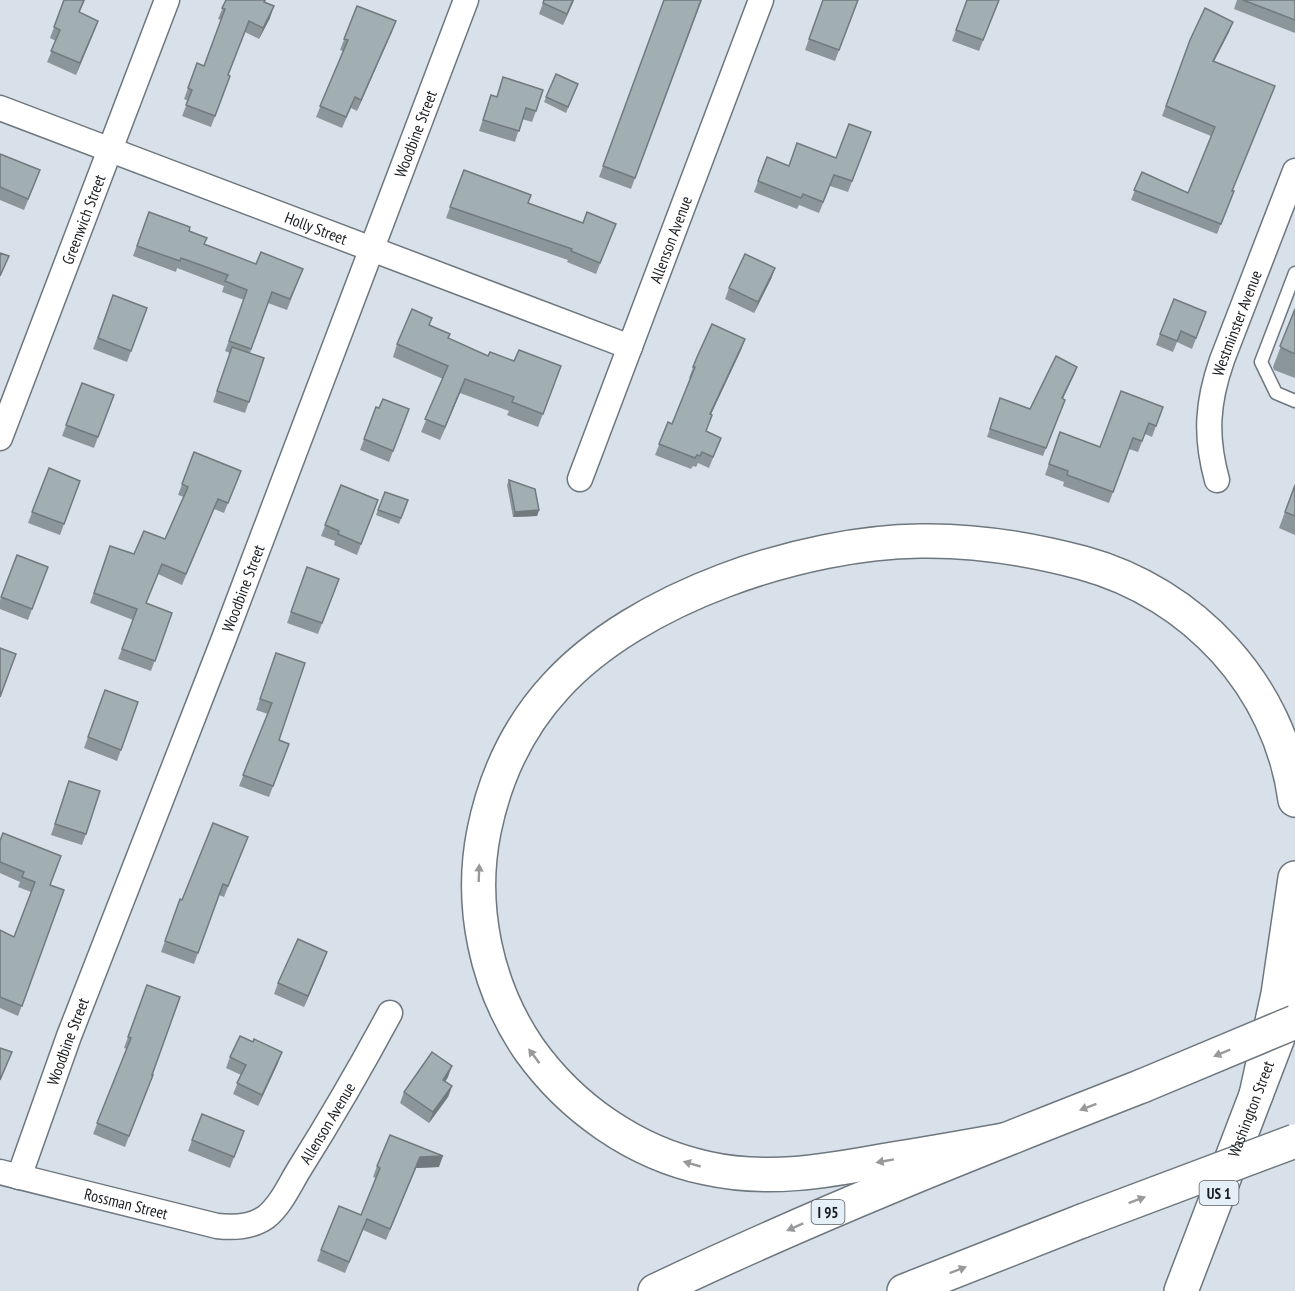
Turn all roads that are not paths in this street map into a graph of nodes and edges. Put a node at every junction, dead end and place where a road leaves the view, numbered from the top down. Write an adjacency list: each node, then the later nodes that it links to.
1 (167, 0): 5 (street, Greenwich Street)
2 (466, 0): 7 (street, Woodbine Street)
3 (761, 0): 9 (street, Allenson Avenue)
4 (0, 108): 5 (street, Holly Street)
5 (110, 150): 7 (street, Holly Street); 11 (street, Greenwich Street)
6 (1295, 171): 13 (street, Westminster Avenue)
7 (372, 249): 9 (street, Holly Street); 22 (street, Woodbine Street)
8 (1295, 273): 10 (lane)
9 (630, 347): 12 (street, Allenson Avenue)
10 (1295, 401)
11 (0, 438)
12 (580, 479)
13 (1217, 480)
14 (1295, 800): 20 (main road, one-way to 14)
15 (1295, 878): 19 (main road)
16 (1295, 993): 19 (main road, Washington Street / US 1)
17 (390, 1013): 23 (street, Allenson Avenue)
18 (1295, 1022): 20 (main road, I 95, one-way to 20, bridge)
19 (1256, 1095): 26 (main road, Washington Street / US 1)
20 (1004, 1140): 24 (main road, I 95, one-way to 24)
21 (1295, 1141): 25 (main road, one-way to 21, bridge)
22 (10, 1175): 23 (street, Rossman Street)
23 (254, 1223)
24 (655, 1291)
25 (904, 1291)
26 (1182, 1291)

